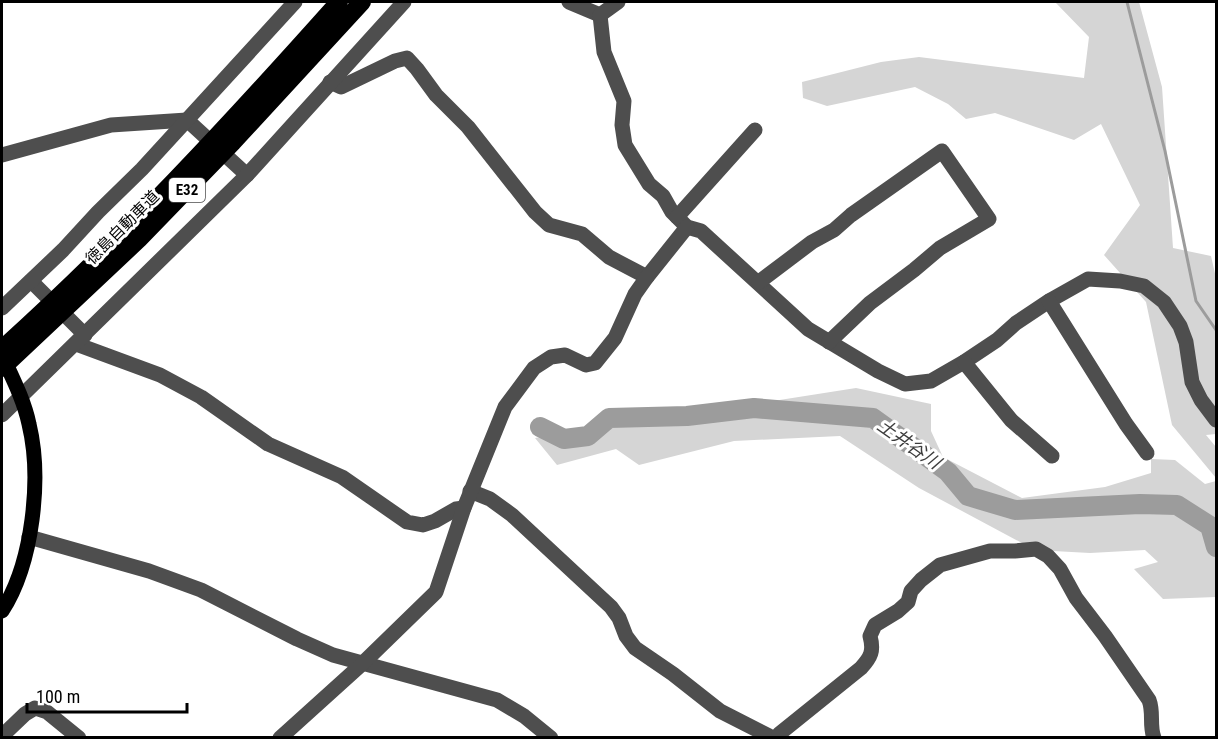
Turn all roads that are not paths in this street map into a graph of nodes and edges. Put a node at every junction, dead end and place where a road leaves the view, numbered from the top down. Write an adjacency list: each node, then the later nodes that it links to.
1 (295, 2): 9 (street)
2 (339, 2): 21 (highway, 徳島自動車道 / E32)
3 (362, 2): 24 (highway, 徳島自動車道 / E32)
4 (404, 2): 8 (street)
5 (569, 2): 7 (street)
6 (618, 2): 7 (street)
7 (600, 15): 13 (street)
8 (330, 82): 12 (street); 14 (street)
9 (193, 125): 11 (street); 12 (street); 16 (street)
10 (755, 130): 13 (street)
11 (2, 155)
12 (242, 171): 19 (street)
13 (682, 222): 14 (street); 15 (street)
14 (647, 277): 30 (street)
15 (759, 282): 20 (street); 20 (street)
16 (35, 284): 18 (street); 19 (street)
17 (1050, 301): 23 (street); 27 (street); 28 (street)
18 (2, 308)
19 (80, 336): 25 (street); 31 (street)
20 (829, 342): 23 (street)
21 (2, 349)
22 (2, 355): 25 (main road)
23 (964, 362): 29 (street)
24 (2, 368)
25 (19, 394): 26 (street); 32 (main road)
26 (2, 415)
27 (1216, 420)
28 (1147, 453)
29 (1052, 456)
30 (470, 492): 31 (street); 36 (street)
31 (464, 508): 34 (street)
32 (29, 537): 33 (main road); 34 (street)
33 (2, 611)
34 (362, 664): 38 (street); 39 (street)
35 (2, 736): 37 (street)
36 (774, 736): 40 (street)
37 (79, 738)
38 (280, 738)
39 (551, 738)
40 (1154, 738)

